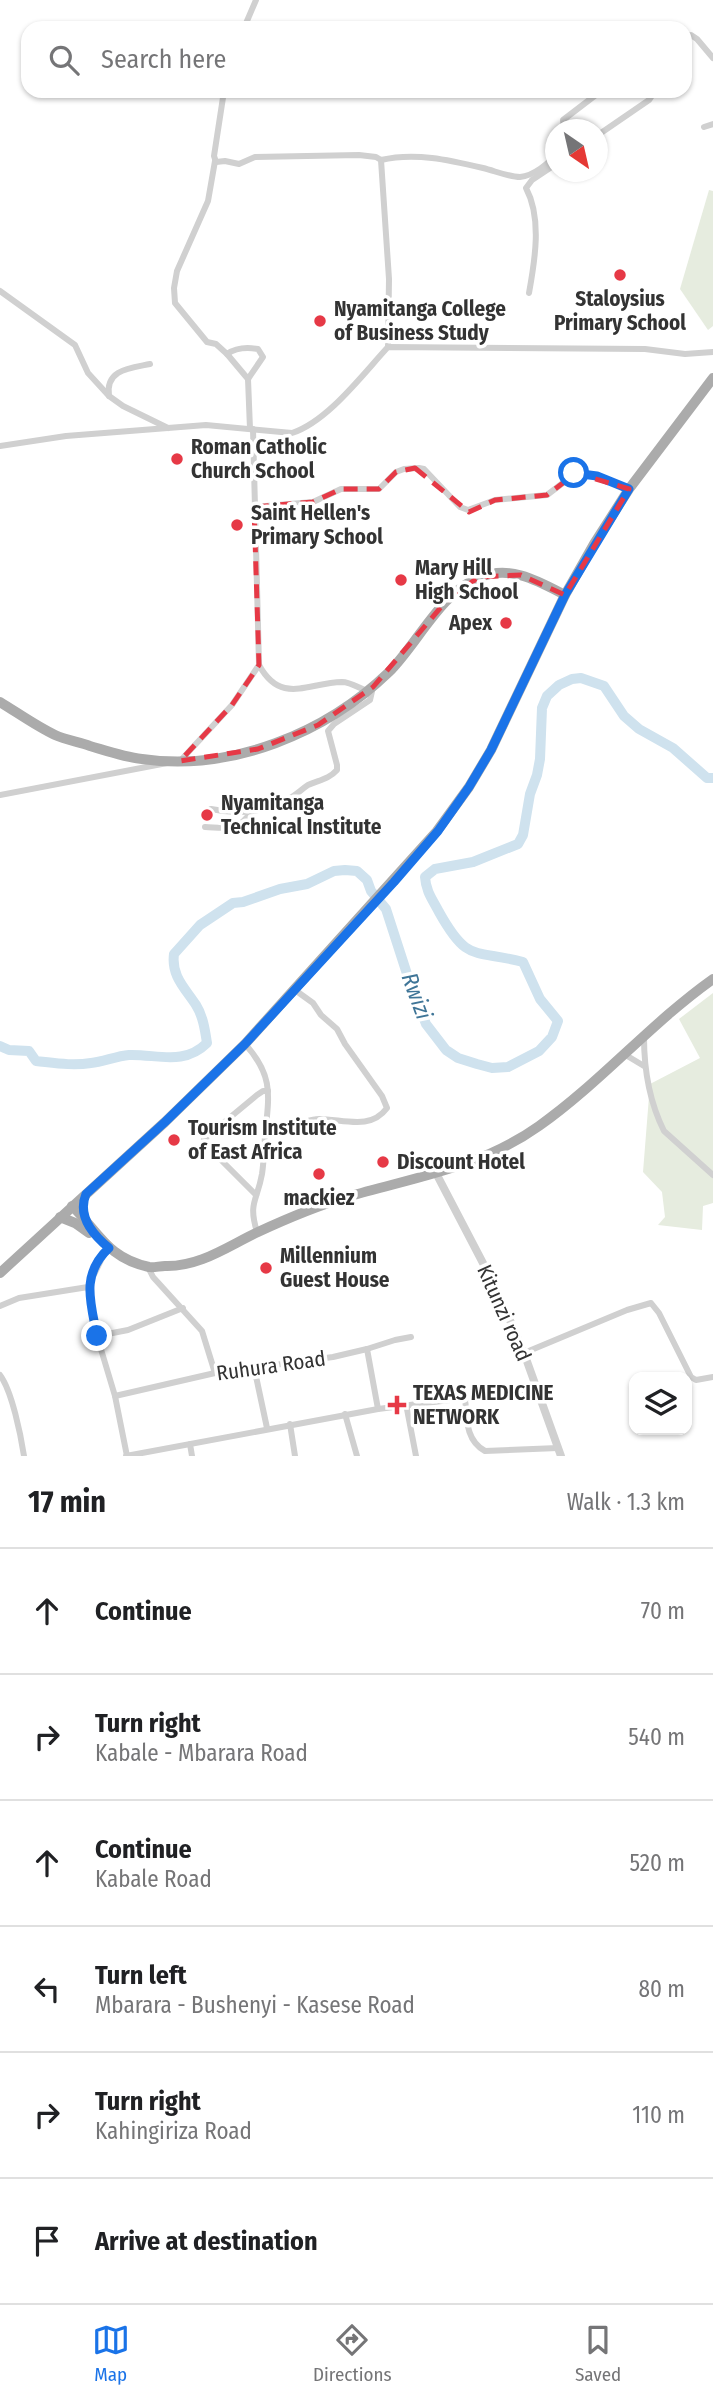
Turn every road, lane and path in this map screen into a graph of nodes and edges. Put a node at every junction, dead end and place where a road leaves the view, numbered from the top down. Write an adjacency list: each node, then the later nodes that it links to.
1 (256, 0): 2 (street)
2 (247, 21)
3 (692, 36): 4 (street)
4 (713, 58)
5 (223, 98): 13 (street)
6 (592, 98): 8 (street)
7 (650, 98): 11 (street)
8 (564, 119)
9 (713, 124): 10 (street)
10 (704, 127)
11 (608, 128)
12 (381, 160): 13 (street); 14 (street); 18 (street)
13 (215, 161): 20 (street)
14 (545, 164)
15 (545, 171): 17 (street)
16 (0, 290): 24 (street)
17 (529, 293)
18 (388, 347): 19 (street); 26 (street)
19 (713, 352)
20 (227, 354): 23 (street); 23 (street)
21 (150, 364): 24 (street)
22 (713, 378): 28 (main road)
23 (248, 379): 26 (street)
24 (109, 396): 25 (street)
25 (169, 428): 26 (street); 27 (street)
26 (251, 429): 29 (street)
27 (0, 446)
28 (629, 489): 29 (street); 30 (main road)
29 (254, 507): 31 (street)
30 (565, 595): 32 (main road); 40 (main road)
31 (259, 665): 32 (street); 34 (street)
32 (370, 689): 34 (main road); 37 (street)
33 (0, 702): 34 (main road)
34 (180, 761): 35 (street)
35 (0, 795)
36 (211, 809): 37 (street)
37 (251, 812): 38 (street)
38 (205, 827)
39 (713, 979): 41 (main road)
40 (295, 990): 42 (main road); 46 (street)
41 (645, 1037): 43 (main road); 44 (street)
42 (245, 1044): 45 (street); 49 (main road)
43 (624, 1054): 44 (street); 47 (main road)
44 (644, 1066): 48 (street)
45 (268, 1091): 46 (street); 50 (street)
46 (265, 1135): 50 (street)
47 (437, 1175): 54 (main road); 64 (street, Kitunzi road)
48 (713, 1175)
49 (86, 1194): 51 (main road); 53 (main road)
50 (256, 1195): 54 (street)
51 (72, 1206): 52 (main road); 53 (main road)
52 (60, 1217): 55 (main road); 57 (main road)
53 (87, 1223): 55 (main road)
54 (257, 1232): 56 (main road)
55 (108, 1250): 56 (main road); 58 (street)
56 (149, 1270): 60 (street)
57 (0, 1273)
58 (88, 1287): 59 (street); 61 (street)
59 (0, 1306)
60 (183, 1308): 61 (street); 66 (street)
61 (97, 1336): 70 (street)
62 (411, 1337): 63 (street, Ruhura Road)
63 (367, 1349): 65 (street, Ruhura Road); 73 (street)
64 (524, 1353): 68 (street); 69 (street, Kitunzi road)
65 (254, 1367): 66 (street, Ruhura Road); 76 (street)
66 (215, 1373): 70 (street, Ruhura Road)
67 (0, 1375): 79 (street)
68 (713, 1377)
69 (537, 1389): 71 (street); 78 (street, Kitunzi road)
70 (115, 1396): 80 (street)
71 (465, 1397): 72 (street); 78 (street)
72 (406, 1404): 73 (street); 84 (street)
73 (378, 1409): 74 (street)
74 (345, 1415): 75 (street); 83 (street)
75 (290, 1424): 76 (street); 82 (street)
76 (267, 1428): 77 (street)
77 (190, 1444): 80 (street); 81 (street)
78 (560, 1452)
79 (24, 1456)
80 (127, 1456)
81 (192, 1456)
82 (295, 1456)
83 (357, 1456)
84 (416, 1456)

